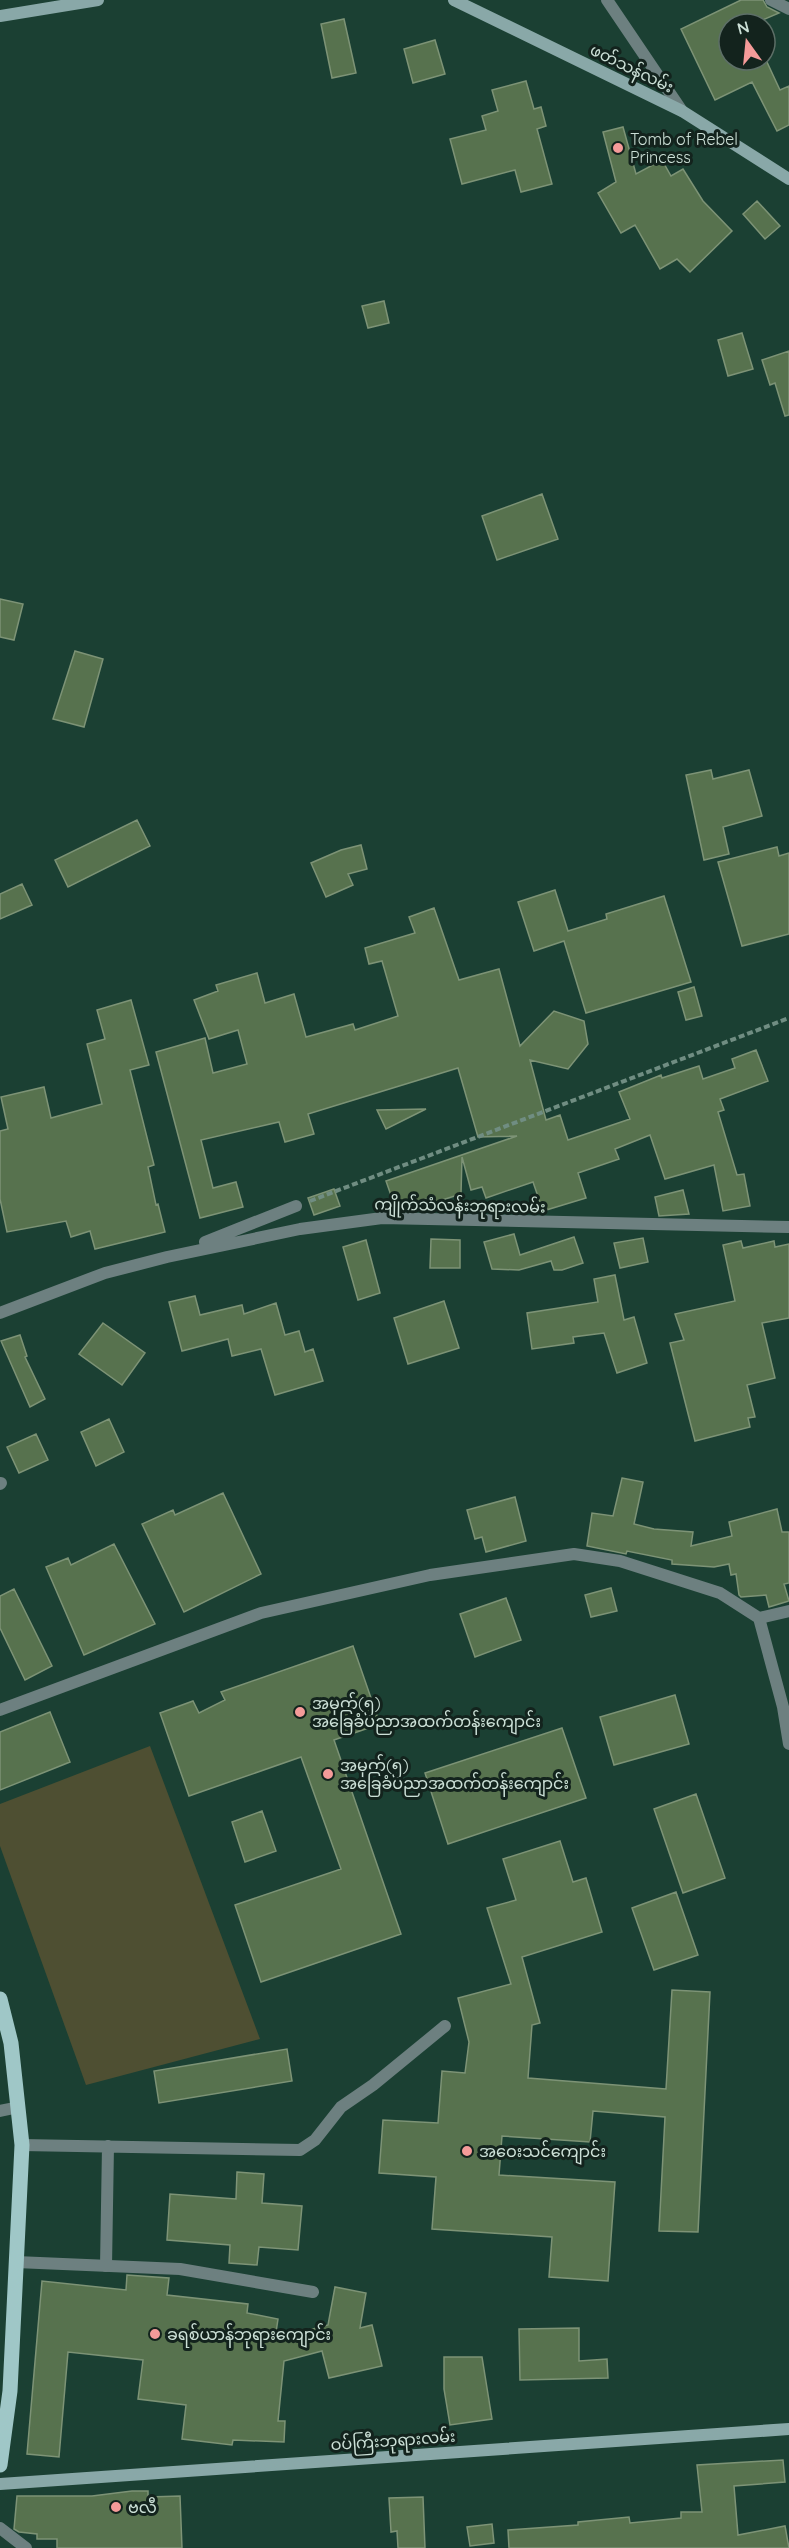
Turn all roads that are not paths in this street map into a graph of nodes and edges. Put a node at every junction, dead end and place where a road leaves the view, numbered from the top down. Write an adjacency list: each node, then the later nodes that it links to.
1 (98, 0): 5 (street)
2 (454, 0): 8 (street, ဖတ်သန်လမ်း)
3 (607, 0): 8 (street)
4 (771, 0): 6 (street)
5 (51, 4): 7 (street)
6 (789, 9)
7 (0, 16)
8 (682, 111): 9 (street, ဖတ်သန်လမ်း)
9 (789, 179)
10 (296, 1206): 12 (street)
11 (789, 1227): 12 (street, ကျိုက်သံလန်းဘုရားလမ်း)
12 (167, 1257): 13 (street, ကျိုက်သံလန်းဘုရားလမ်း)
13 (0, 1313)
14 (789, 1611): 15 (street)
15 (759, 1618): 16 (street); 17 (street)
16 (0, 1710)
17 (789, 1744)
18 (0, 1999): 20 (main road)
19 (445, 2026): 23 (street)
20 (19, 2107): 21 (street); 22 (main road)
21 (0, 2110)
22 (22, 2145): 23 (street); 24 (main road)
23 (108, 2146): 25 (street)
24 (16, 2262): 25 (street); 28 (main road)
25 (106, 2266): 26 (street)
26 (313, 2292)
27 (789, 2429): 29 (street, ဝပ်ကြီးဘုရားလမ်း)
28 (0, 2465)
29 (0, 2484)
30 (0, 2528): 31 (street)
31 (26, 2548)

